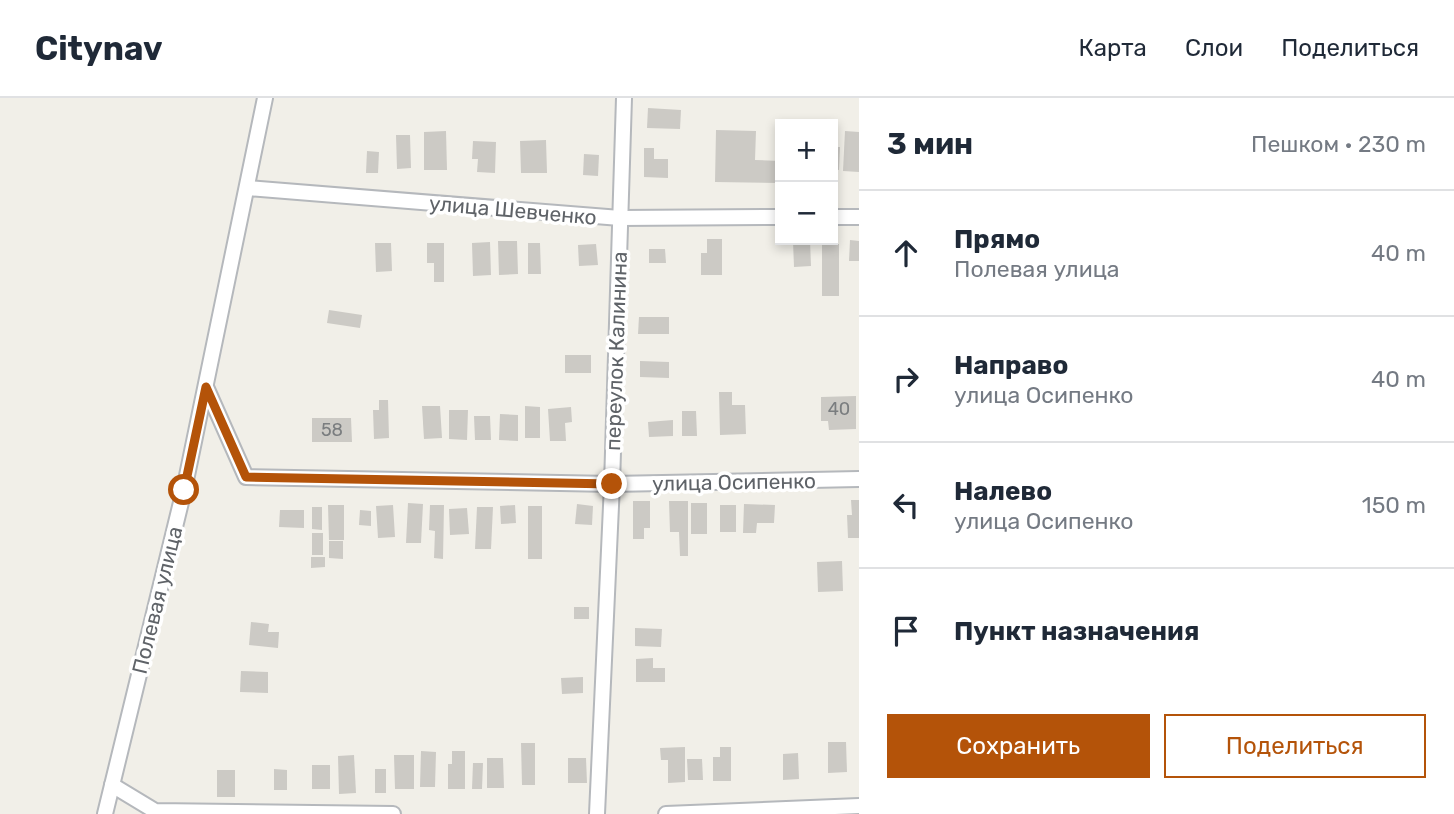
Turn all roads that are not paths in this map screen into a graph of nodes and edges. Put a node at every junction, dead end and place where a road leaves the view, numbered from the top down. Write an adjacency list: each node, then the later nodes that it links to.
1 (265, 98): 3 (street, Полевая улица)
2 (624, 98): 7 (street, переулок Калинина)
3 (247, 188): 7 (street, улица Шевченко); 8 (street, Полевая улица)
4 (859, 216): 6 (street)
5 (775, 217): 7 (street, улица Шевченко)
6 (838, 217)
7 (620, 218): 10 (street, переулок Калинина)
8 (206, 387): 10 (street, улица Осипенко); 11 (street, Полевая улица)
9 (859, 479): 10 (street, улица Осипенко)
10 (612, 484): 15 (street, переулок Калинина)
11 (112, 785): 13 (street, Полевая улица); 14 (street)
12 (859, 806): 16 (street)
13 (104, 814)
14 (393, 814)
15 (597, 814)
16 (666, 814)

